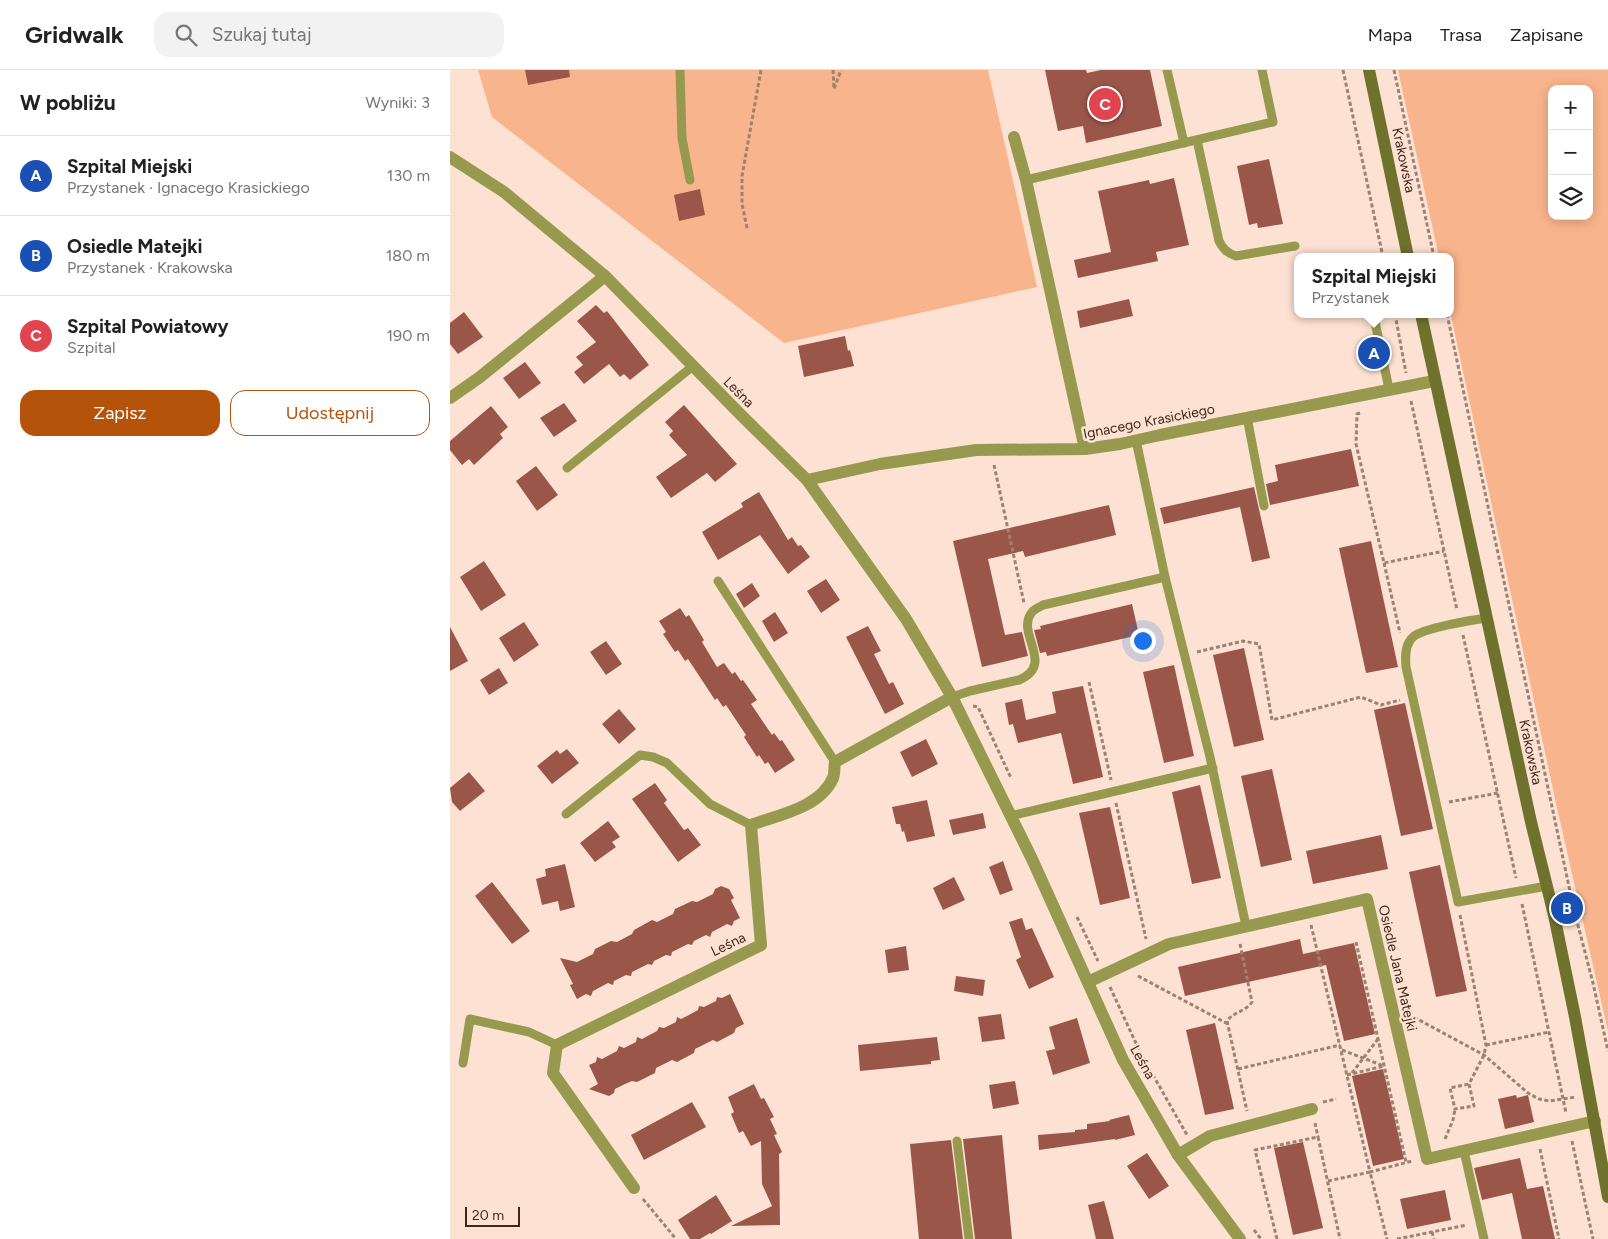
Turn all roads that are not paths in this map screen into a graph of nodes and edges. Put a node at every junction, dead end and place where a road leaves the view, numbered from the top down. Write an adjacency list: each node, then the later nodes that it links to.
1 (680, 70): 9 (lane)
2 (1167, 70): 7 (lane)
3 (1262, 70): 6 (lane)
4 (1369, 70): 12 (street, Krakowska)
5 (1014, 137): 10 (street)
6 (1197, 140): 7 (lane); 11 (lane)
7 (1184, 143): 10 (lane)
8 (450, 157): 13 (street, Leśna)
9 (690, 180)
10 (1026, 180): 22 (street)
11 (1295, 246)
12 (1407, 253)
13 (605, 276): 16 (street, Leśna); 19 (street)
14 (1374, 318): 18 (lane)
15 (1421, 318): 17 (street, Krakowska)
16 (693, 366): 23 (lane); 24 (street, Leśna)
17 (1434, 381): 18 (street, Ignacego Krasickiego); 28 (street, Krakowska)
18 (1389, 389): 20 (street, Ignacego Krasickiego)
19 (450, 398)
20 (1247, 417): 21 (street, Ignacego Krasickiego); 25 (lane)
21 (1136, 440): 22 (street, Ignacego Krasickiego); 26 (lane)
22 (1085, 449): 24 (street, Ignacego Krasickiego)
23 (566, 468)
24 (807, 480): 29 (street, Leśna)
25 (1264, 506)
26 (1165, 577): 29 (lane); 31 (lane)
27 (718, 582): 30 (lane)
28 (1487, 618): 35 (street, Krakowska); 35 (lane)
29 (958, 695): 30 (street); 33 (street, Leśna)
30 (835, 762): 34 (street)
31 (1213, 768): 33 (lane); 36 (lane)
32 (566, 814): 34 (lane)
33 (1010, 816): 37 (street, Leśna)
34 (751, 824): 38 (street, Leśna)
35 (1547, 886): 41 (street, Krakowska)
36 (1241, 927): 37 (street, Osiedle Jana Matejki); 43 (street, Osiedle Jana Matejki)
37 (1088, 982): 44 (street, Leśna)
38 (557, 1046): 39 (lane); 46 (street)
39 (463, 1063)
40 (1312, 1109): 44 (street)
41 (1595, 1121): 43 (street); 45 (street, Krakowska)
42 (956, 1141): 48 (lane)
43 (1464, 1151): 50 (lane)
44 (1178, 1155): 49 (street, Leśna)
45 (1606, 1171): 47 (street, Krakowska)
46 (634, 1188)
47 (1608, 1197)
48 (969, 1239)
49 (1240, 1239)
50 (1484, 1239)

